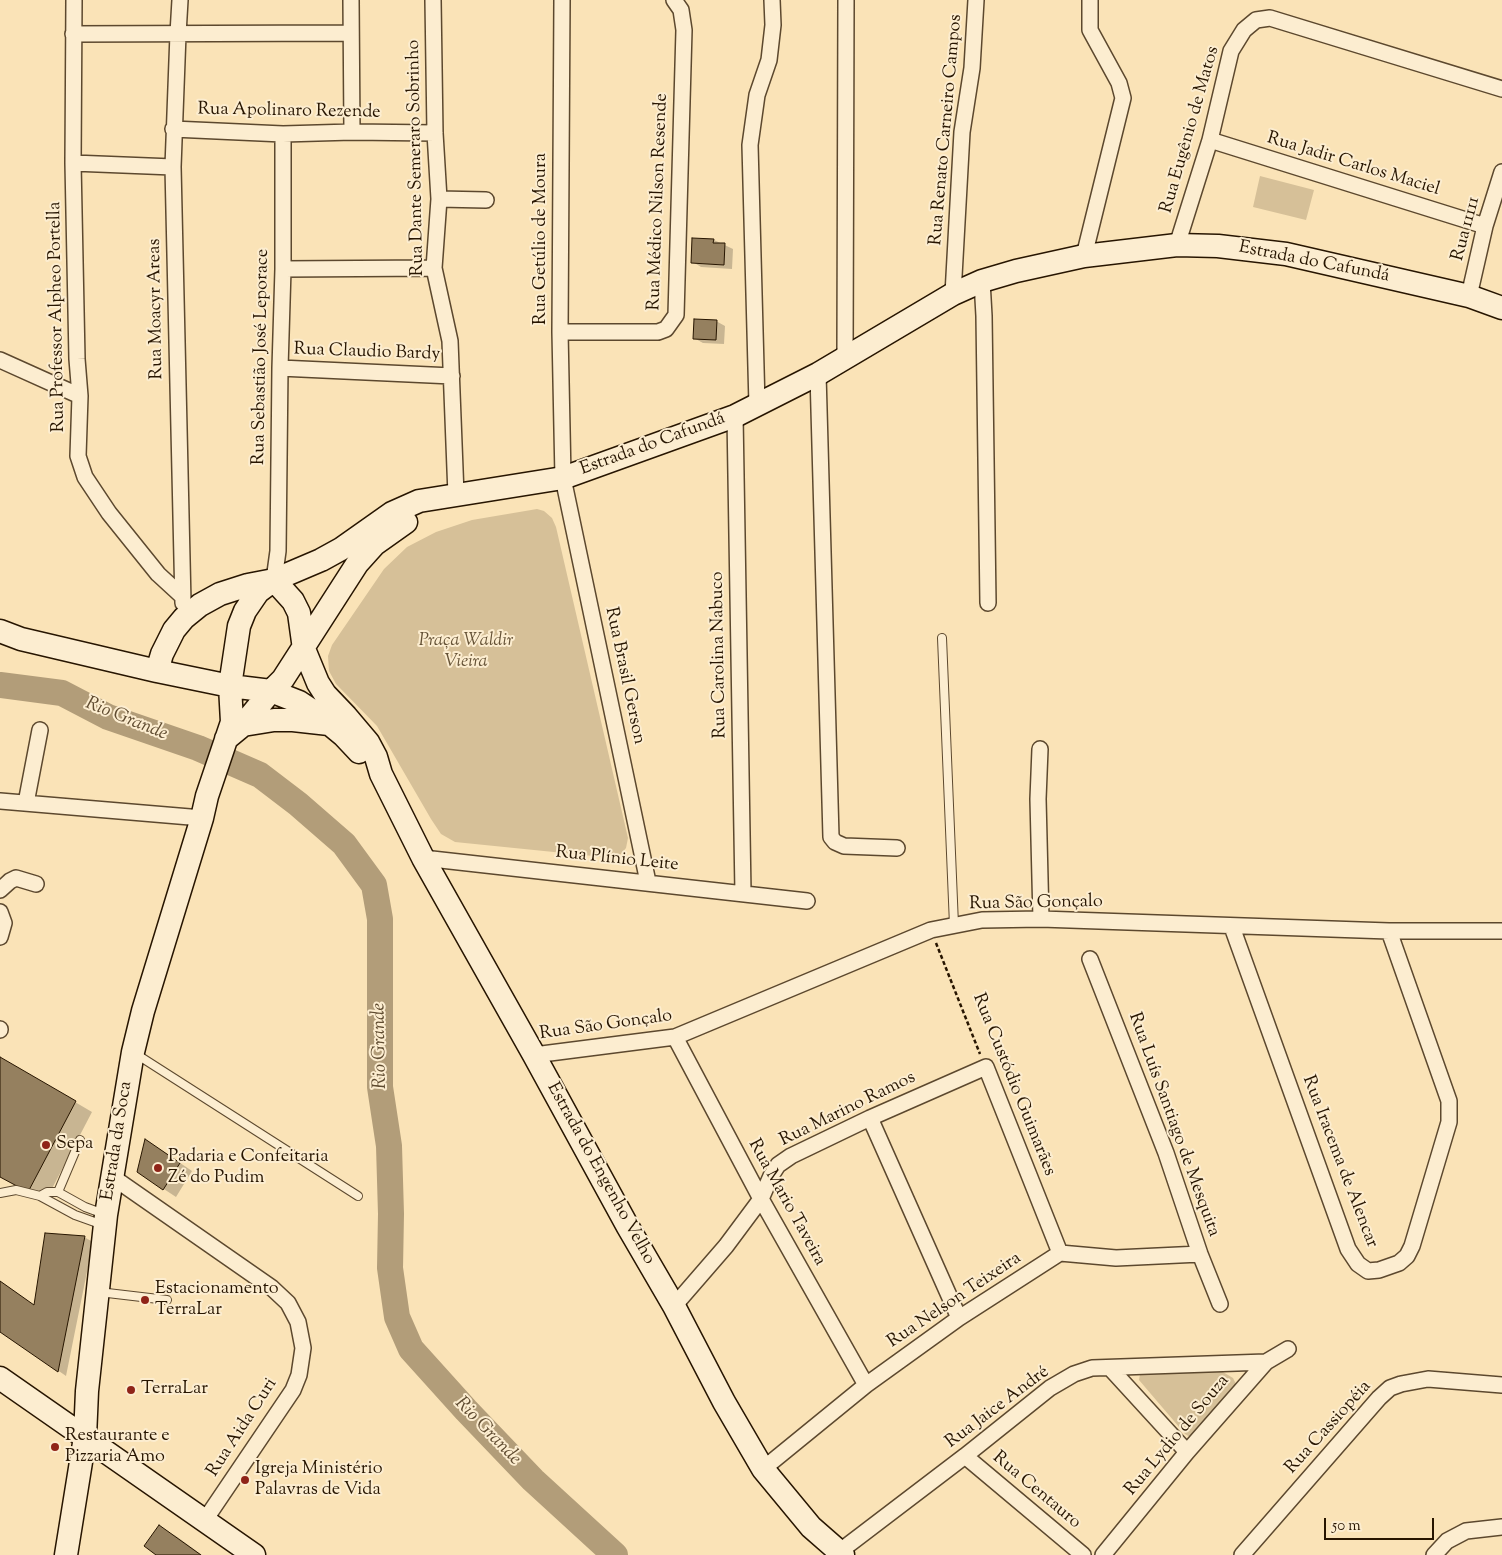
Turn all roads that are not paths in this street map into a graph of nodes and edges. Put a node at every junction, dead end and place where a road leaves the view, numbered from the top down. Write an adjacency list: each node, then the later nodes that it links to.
1 (74, 0): 12 (street, Rua Professor Alpheo Portella)
2 (180, 0): 13 (street, Rua Moacyr Areas)
3 (350, 0): 11 (street)
4 (433, 0): 17 (street, Rua Dante Semeraro Sobrinho)
5 (562, 0): 34 (street, Rua Getúlio de Moura)
6 (674, 0): 34 (street, Rua Médico Nilson Resende)
7 (772, 0): 41 (street)
8 (846, 0): 35 (street)
9 (976, 0): 31 (street, Rua Renato Carneiro Campos)
10 (1090, 0): 27 (street)
11 (351, 33): 13 (street); 16 (street)
12 (73, 34): 13 (street); 20 (street, Rua Professor Alpheo Portella)
13 (178, 34): 15 (street, Rua Moacyr Areas)
14 (1502, 90): 19 (street, Rua Eugênio de Matos)
15 (173, 129): 18 (street, Rua Apolinaro Rezende); 21 (street, Rua Moacyr Areas)
16 (352, 132): 17 (street, Rua Apolinaro Rezende); 18 (street, Rua Apolinaro Rezende)
17 (435, 133): 23 (street, Rua Dante Semeraro Sobrinho)
18 (283, 134): 29 (street, Rua Sebastião José Leporace)
19 (1210, 140): 25 (street, Rua Jadir Carlos Maciel); 26 (street, Rua Eugênio de Matos)
20 (73, 164): 21 (street); 40 (street, Rua Professor Alpheo Portella)
21 (173, 167): 47 (street, Rua Moacyr Areas)
22 (1502, 172): 25 (street, Rua 11111)
23 (438, 199): 24 (street); 28 (street, Rua Dante Semeraro Sobrinho)
24 (486, 200)
25 (1485, 226): 32 (street, Rua 11111)
26 (1177, 245): 27 (street, Estrada do Cafundá); 32 (street, Estrada do Cafundá)
27 (1084, 256): 30 (street, Estrada do Cafundá)
28 (434, 268): 29 (street); 39 (street, Rua Dante Semeraro Sobrinho)
29 (283, 269): 37 (street, Rua Sebastião José Leporace)
30 (982, 281): 31 (street, Estrada do Cafundá); 46 (street)
31 (953, 294): 35 (street, Estrada do Cafundá)
32 (1469, 296): 33 (street, Estrada do Cafundá)
33 (1502, 308)
34 (560, 332): 43 (street, Rua Getúlio de Moura)
35 (845, 356): 38 (street, Estrada do Cafundá)
36 (0, 360): 40 (street)
37 (280, 368): 39 (street, Rua Claudio Bardy); 45 (street, Rua Sebastião José Leporace)
38 (818, 374): 41 (street, Estrada do Cafundá); 62 (street)
39 (452, 376): 44 (street, Rua Dante Semeraro Sobrinho)
40 (80, 396): 47 (street, Rua Professor Alpheo Portella)
41 (757, 405): 42 (street, Estrada do Cafundá)
42 (735, 416): 43 (street, Estrada do Cafundá); 67 (street, Rua Carolina Nabuco)
43 (563, 478): 44 (street, Estrada do Cafundá); 64 (street, Rua Brasil Gerson)
44 (452, 496): 45 (street, Estrada do Cafundá); 50 (street, Estrada do Cafundá)
45 (274, 580): 47 (street); 50 (street, Estrada do Engenho Velho); 52 (street, Estrada do Cafundá)
46 (988, 602)
47 (183, 608): 51 (street)
48 (0, 631): 51 (street, Estrada do Engenho Velho)
49 (942, 638): 71 (lane)
50 (304, 649): 53 (street, Estrada do Cafundá); 58 (street, Estrada do Engenho Velho)
51 (156, 671): 52 (street, Estrada do Engenho Velho)
52 (230, 686): 53 (street, Estrada do Engenho Velho); 56 (street, Estrada da Soca)
53 (271, 691): 54 (street, Estrada do Engenho Velho); 56 (street, Estrada da Soca)
54 (330, 725): 56 (street); 58 (street, Estrada do Engenho Velho)
55 (40, 730): 60 (street)
56 (231, 738): 61 (street, Estrada da Soca)
57 (1040, 749): 70 (street)
58 (381, 774): 63 (street, Estrada do Engenho Velho)
59 (0, 801): 60 (street)
60 (26, 803): 61 (street)
61 (202, 818): 78 (street, Estrada da Soca)
62 (897, 848)
63 (423, 858): 64 (street, Rua Plínio Leite); 79 (street, Estrada do Engenho Velho)
64 (648, 882): 67 (street, Rua Plínio Leite)
65 (36, 884): 66 (street)
66 (0, 890)
67 (743, 893): 68 (street, Rua Plínio Leite)
68 (807, 901)
69 (0, 912): 75 (street)
70 (1041, 919): 71 (street, Rua São Gonçalo); 72 (street, Rua São Gonçalo)
71 (954, 925): 77 (street, Rua São Gonçalo)
72 (1232, 927): 73 (street, Rua São Gonçalo); 73 (street, Rua Iracema de Alencar)
73 (1389, 931): 74 (street, Rua São Gonçalo)
74 (1502, 931)
75 (0, 937)
76 (1090, 959): 91 (street, Rua Luís Santiago de Mesquita)
77 (675, 1037): 79 (street, Rua São Gonçalo); 88 (street, Rua Mario Taveira)
78 (133, 1052): 83 (street, Estrada da Soca); 87 (lane)
79 (534, 1055): 95 (street, Estrada do Engenho Velho)
80 (986, 1067): 81 (street, Rua Marino Ramos); 90 (street, Rua Custódio Guimarães)
81 (870, 1118): 88 (street, Rua Marino Ramos); 96 (street)
82 (80, 1140): 84 (lane)
83 (111, 1176): 89 (street, Estrada da Soca); 107 (street, Rua Aida Curi)
84 (58, 1192): 86 (lane); 89 (lane)
85 (0, 1193): 86 (lane)
86 (40, 1196): 89 (lane)
87 (358, 1196)
88 (761, 1199): 95 (street, Rua Marino Ramos); 101 (street, Rua Mario Taveira)
89 (105, 1220): 92 (street, Estrada da Soca)
90 (1060, 1254): 91 (street); 96 (street, Rua Nelson Teixeira)
91 (1200, 1254): 94 (street, Rua Luís Santiago de Mesquita)
92 (97, 1291): 93 (lane); 103 (street, Estrada da Soca)
93 (167, 1300)
94 (1220, 1304)
95 (674, 1306): 106 (street, Estrada do Engenho Velho)
96 (959, 1318): 101 (street, Rua Nelson Teixeira)
97 (1288, 1348): 98 (street, Rua Lydio de Souza)
98 (1266, 1362): 99 (street, Rua Jaice André); 104 (street, Rua Lydio de Souza)
99 (1110, 1368): 104 (street); 105 (street, Rua Jaice André)
100 (0, 1378): 103 (street)
101 (866, 1385): 106 (street, Rua Nelson Teixeira)
102 (1502, 1385): 114 (street, Rua Cassiopéia)
103 (85, 1437): 107 (street); 110 (street, Estrada da Soca)
104 (1187, 1452): 113 (street, Rua Lydio de Souza)
105 (965, 1456): 109 (street, Rua Jaice André); 112 (street, Rua Centauro)
106 (763, 1469): 109 (street, Estrada do Engenho Velho)
107 (205, 1520): 111 (street)
108 (1502, 1527): 115 (street)
109 (841, 1553)
110 (66, 1555)
111 (254, 1555)
112 (1083, 1555)
113 (1102, 1555)
114 (1242, 1555)
115 (1434, 1555)

